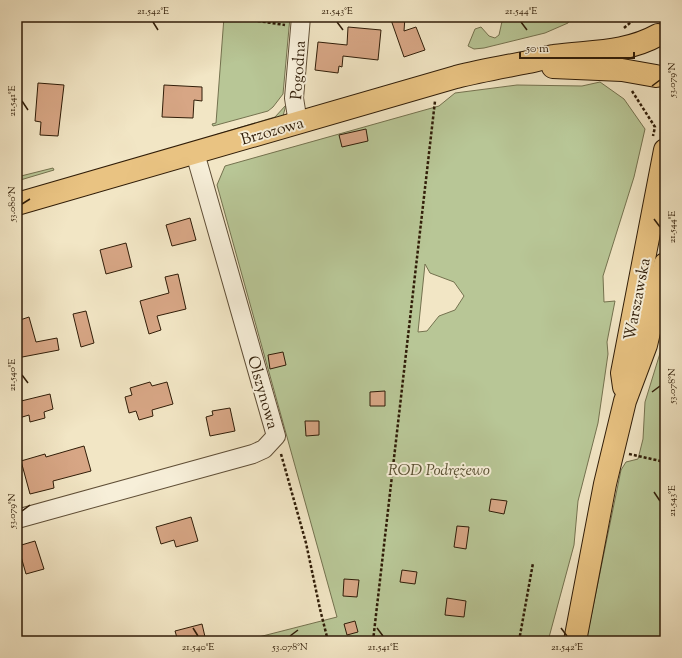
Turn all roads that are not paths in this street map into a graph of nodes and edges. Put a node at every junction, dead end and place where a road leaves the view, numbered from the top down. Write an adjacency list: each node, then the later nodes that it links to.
1 (300, 22): 5 (street, Pogodna)
2 (661, 30): 3 (main road, Brzozowa); 4 (main road)
3 (528, 62): 4 (main road, Brzozowa); 5 (main road, Brzozowa)
4 (661, 82)
5 (298, 123): 7 (main road, Brzozowa)
6 (665, 150): 10 (main road, Warszawska)
7 (195, 153): 8 (main road, Brzozowa); 11 (street, Olszynowa)
8 (17, 204)
9 (665, 264): 10 (main road, Warszawska)
10 (625, 401): 12 (main road, Warszawska)
11 (17, 519)
12 (575, 641)

